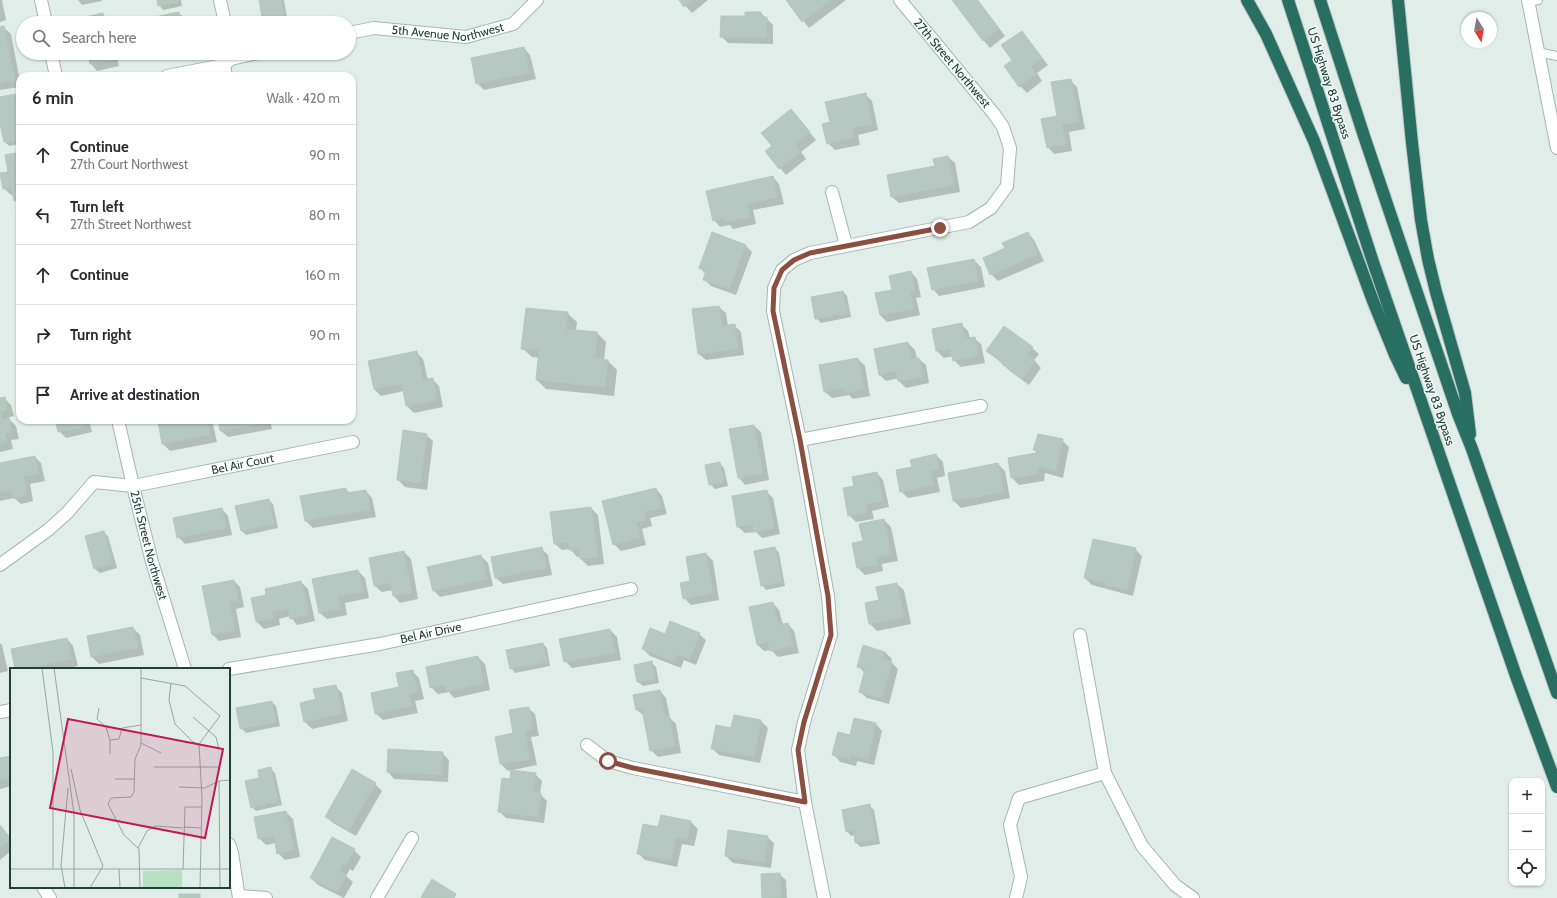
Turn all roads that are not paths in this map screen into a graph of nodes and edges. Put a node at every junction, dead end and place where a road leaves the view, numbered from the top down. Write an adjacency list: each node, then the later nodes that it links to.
1 (41, 0): 10 (street)
2 (220, 0): 11 (street)
3 (537, 0): 12 (street, 5th Avenue Northwest)
4 (900, 0): 21 (street, 27th Street Northwest)
5 (1247, 0): 23 (highway)
6 (1288, 0): 23 (highway, US Highway 83 Bypass)
7 (1320, 0): 27 (highway, US Highway 83 Bypass)
8 (1398, 0): 27 (highway)
9 (1531, 1): 13 (street)
10 (44, 16)
11 (223, 16)
12 (356, 32)
13 (1538, 52): 14 (lane); 19 (street)
14 (1557, 56)
15 (53, 60): 17 (street)
16 (228, 63): 18 (street)
17 (55, 72)
18 (186, 72)
19 (1557, 148)
20 (832, 192): 21 (street)
21 (846, 245): 25 (street, 27th Street Northwest)
22 (982, 406): 25 (street)
23 (1426, 416): 39 (highway, US Highway 83 Bypass)
24 (119, 424): 28 (street, 25th Street Northwest)
25 (800, 440): 40 (street, 27th Street Northwest)
26 (353, 442): 28 (street, Bel Air Court)
27 (1472, 449): 34 (highway, US Highway 83 Bypass)
28 (133, 486): 29 (street, Bel Air Court); 32 (street, 25th Street Northwest)
29 (0, 565)
30 (631, 588): 33 (street, Bel Air Drive)
31 (1080, 635): 38 (street)
32 (185, 668)
33 (230, 670)
34 (1557, 692)
35 (10, 710): 36 (street)
36 (0, 712)
37 (587, 745): 40 (street)
38 (1105, 773): 49 (street); 50 (street)
39 (1557, 787)
40 (805, 802): 48 (street)
41 (412, 838): 47 (street)
42 (230, 847): 44 (street)
43 (44, 888): 45 (street)
44 (239, 897): 46 (street)
45 (50, 898)
46 (266, 898)
47 (377, 898)
48 (824, 898)
49 (1016, 898)
50 (1193, 898)

